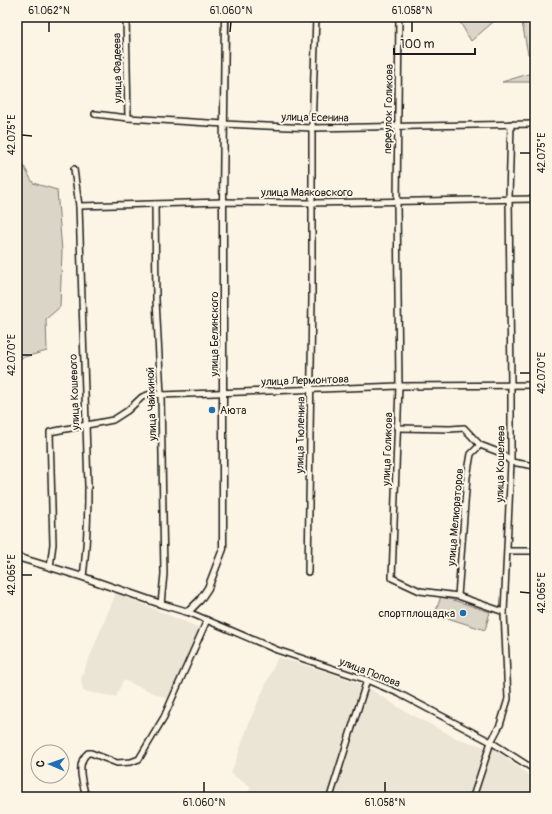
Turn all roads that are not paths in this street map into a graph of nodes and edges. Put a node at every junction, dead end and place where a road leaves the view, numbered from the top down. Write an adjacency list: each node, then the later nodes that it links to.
1 (126, 17): 6 (street, улица Фадеева)
2 (225, 17): 7 (street, улица Белинского)
3 (316, 17): 11 (street, улица Тюленина)
4 (398, 17): 10 (street, переулок Голикова)
5 (95, 114): 6 (street, улица Есенина)
6 (128, 118): 7 (street, улица Есенина)
7 (224, 124): 11 (street, улица Есенина); 15 (street, улица Белинского)
8 (511, 124): 9 (street, улица Есенина); 10 (street, улица Есенина); 13 (street, улица Кошелева)
9 (535, 124)
10 (398, 126): 11 (street, улица Есенина); 16 (street, переулок Голикова)
11 (312, 128): 17 (street, улица Тюленина)
12 (74, 169): 19 (street, улица Кошевого)
13 (509, 198): 14 (street, улица Маяковского); 16 (street, улица Маяковского); 22 (street, улица Кошелева)
14 (535, 199)
15 (223, 202): 17 (street, улица Маяковского); 18 (street, улица Маяковского); 24 (street, улица Белинского)
16 (397, 202): 17 (street, улица Маяковского); 21 (street, улица Голикова)
17 (311, 203): 23 (street, улица Тюленина)
18 (155, 204): 19 (street, улица Маяковского); 25 (street, улица Чайкиной)
19 (79, 206): 26 (street, улица Кошевого)
20 (535, 385): 22 (street, улица Лермонтова)
21 (399, 386): 22 (street, улица Лермонтова); 23 (street, улица Лермонтова); 27 (street, улица Голикова)
22 (511, 386): 29 (street, улица Кошелева)
23 (311, 389): 24 (street, улица Лермонтова); 35 (street, улица Тюленина)
24 (224, 393): 25 (street, улица Лермонтова); 39 (street, улица Белинского)
25 (161, 395): 26 (street, улица Лермонтова); 38 (street, улица Чайкиной)
26 (85, 425): 34 (street, улица Лермонтова); 36 (street, улица Кошевого)
27 (398, 428): 28 (street); 37 (street, улица Голикова)
28 (480, 445): 29 (street); 37 (street, улица Мелиораторов)
29 (510, 462): 30 (street); 31 (street, улица Кошелева)
30 (535, 466)
31 (508, 551): 32 (street); 40 (street, улица Кошелева)
32 (535, 551)
33 (17, 557): 34 (street)
34 (50, 567): 36 (street)
35 (308, 572)
36 (83, 577): 38 (street)
37 (458, 596): 40 (street, улица Голикова)
38 (161, 604): 39 (street)
39 (188, 612): 41 (street, улица Попова)
40 (504, 612): 43 (street, улица Кошелева)
41 (207, 620): 42 (street, улица Попова); 45 (street)
42 (367, 680): 43 (street, улица Попова); 46 (street)
43 (491, 742): 44 (street, улица Попова); 47 (street, улица Кошелева)
44 (535, 770)
45 (86, 797)
46 (330, 797)
47 (473, 797)

